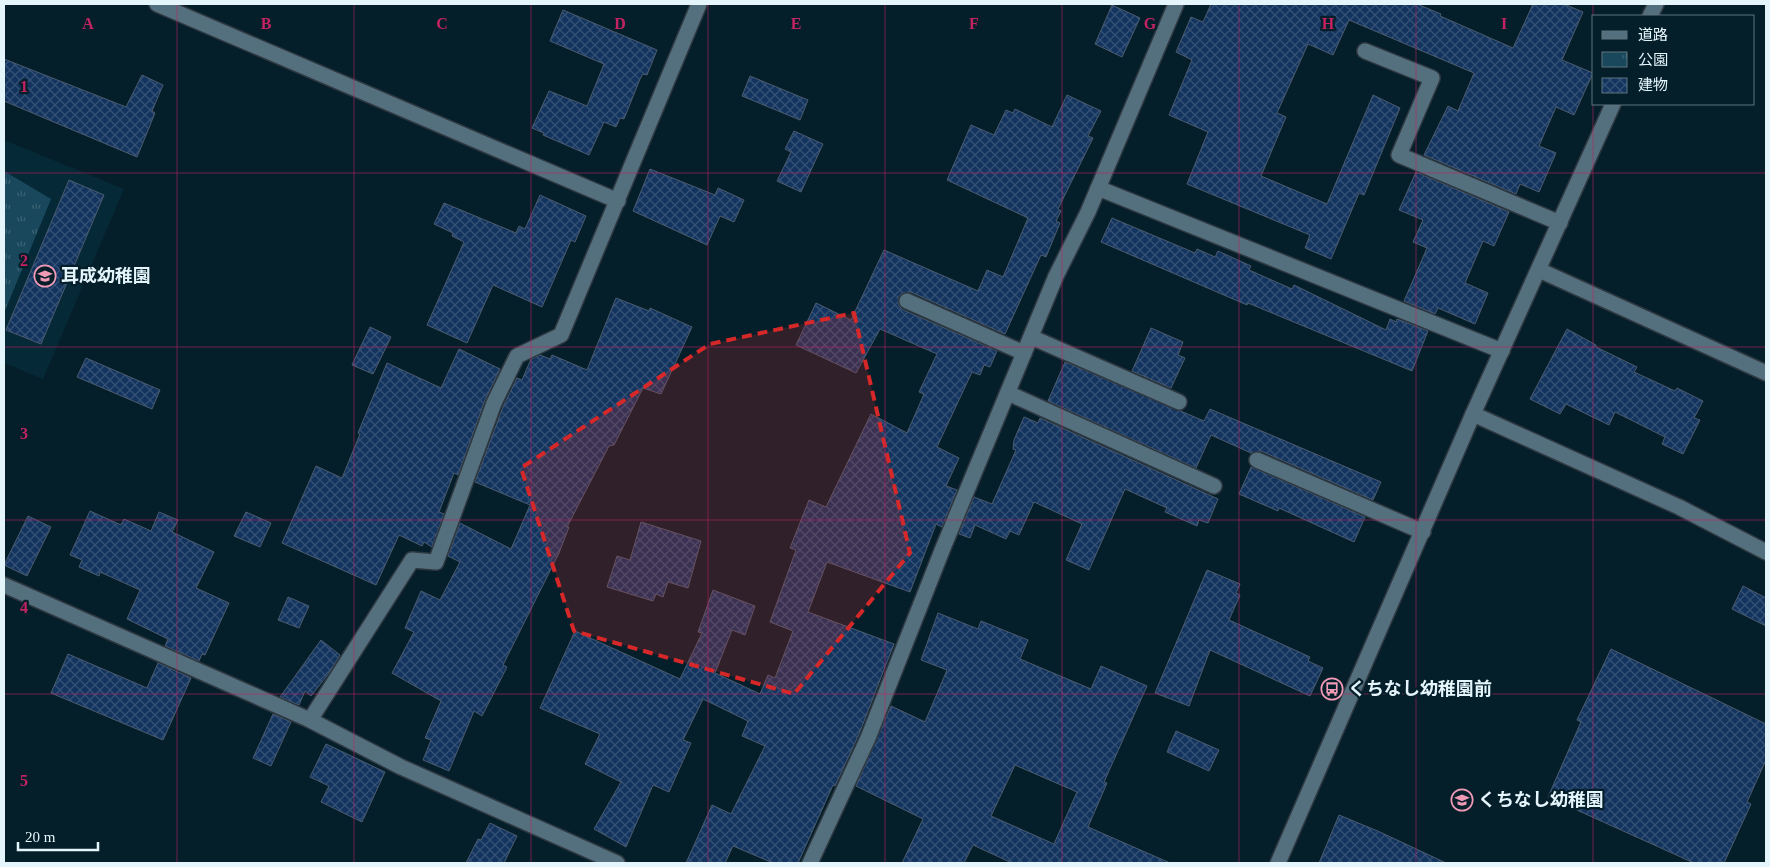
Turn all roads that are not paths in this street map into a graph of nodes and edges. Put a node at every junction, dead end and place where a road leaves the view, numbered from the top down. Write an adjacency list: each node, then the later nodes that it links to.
1 (157, 4): 7 (street)
2 (699, 4): 7 (street)
3 (1176, 4): 6 (street)
4 (1365, 51): 8 (street)
5 (1613, 105): 8 (street)
6 (1098, 188): 11 (street); 12 (street)
7 (618, 201): 23 (street)
8 (1560, 222): 9 (street)
9 (1539, 270): 12 (street); 14 (street)
10 (907, 301): 13 (street)
11 (1031, 337): 13 (street); 16 (street)
12 (1502, 351): 17 (street)
13 (1024, 353): 15 (street)
14 (1766, 372)
15 (1008, 393): 19 (street); 25 (street)
16 (1179, 402)
17 (1473, 414): 20 (street); 21 (street)
18 (1257, 460): 20 (street)
19 (1214, 486)
20 (1422, 532): 26 (street)
21 (1766, 552)
22 (4, 584): 23 (street)
23 (310, 720): 24 (street)
24 (616, 863)
25 (810, 863)
26 (1278, 863)

